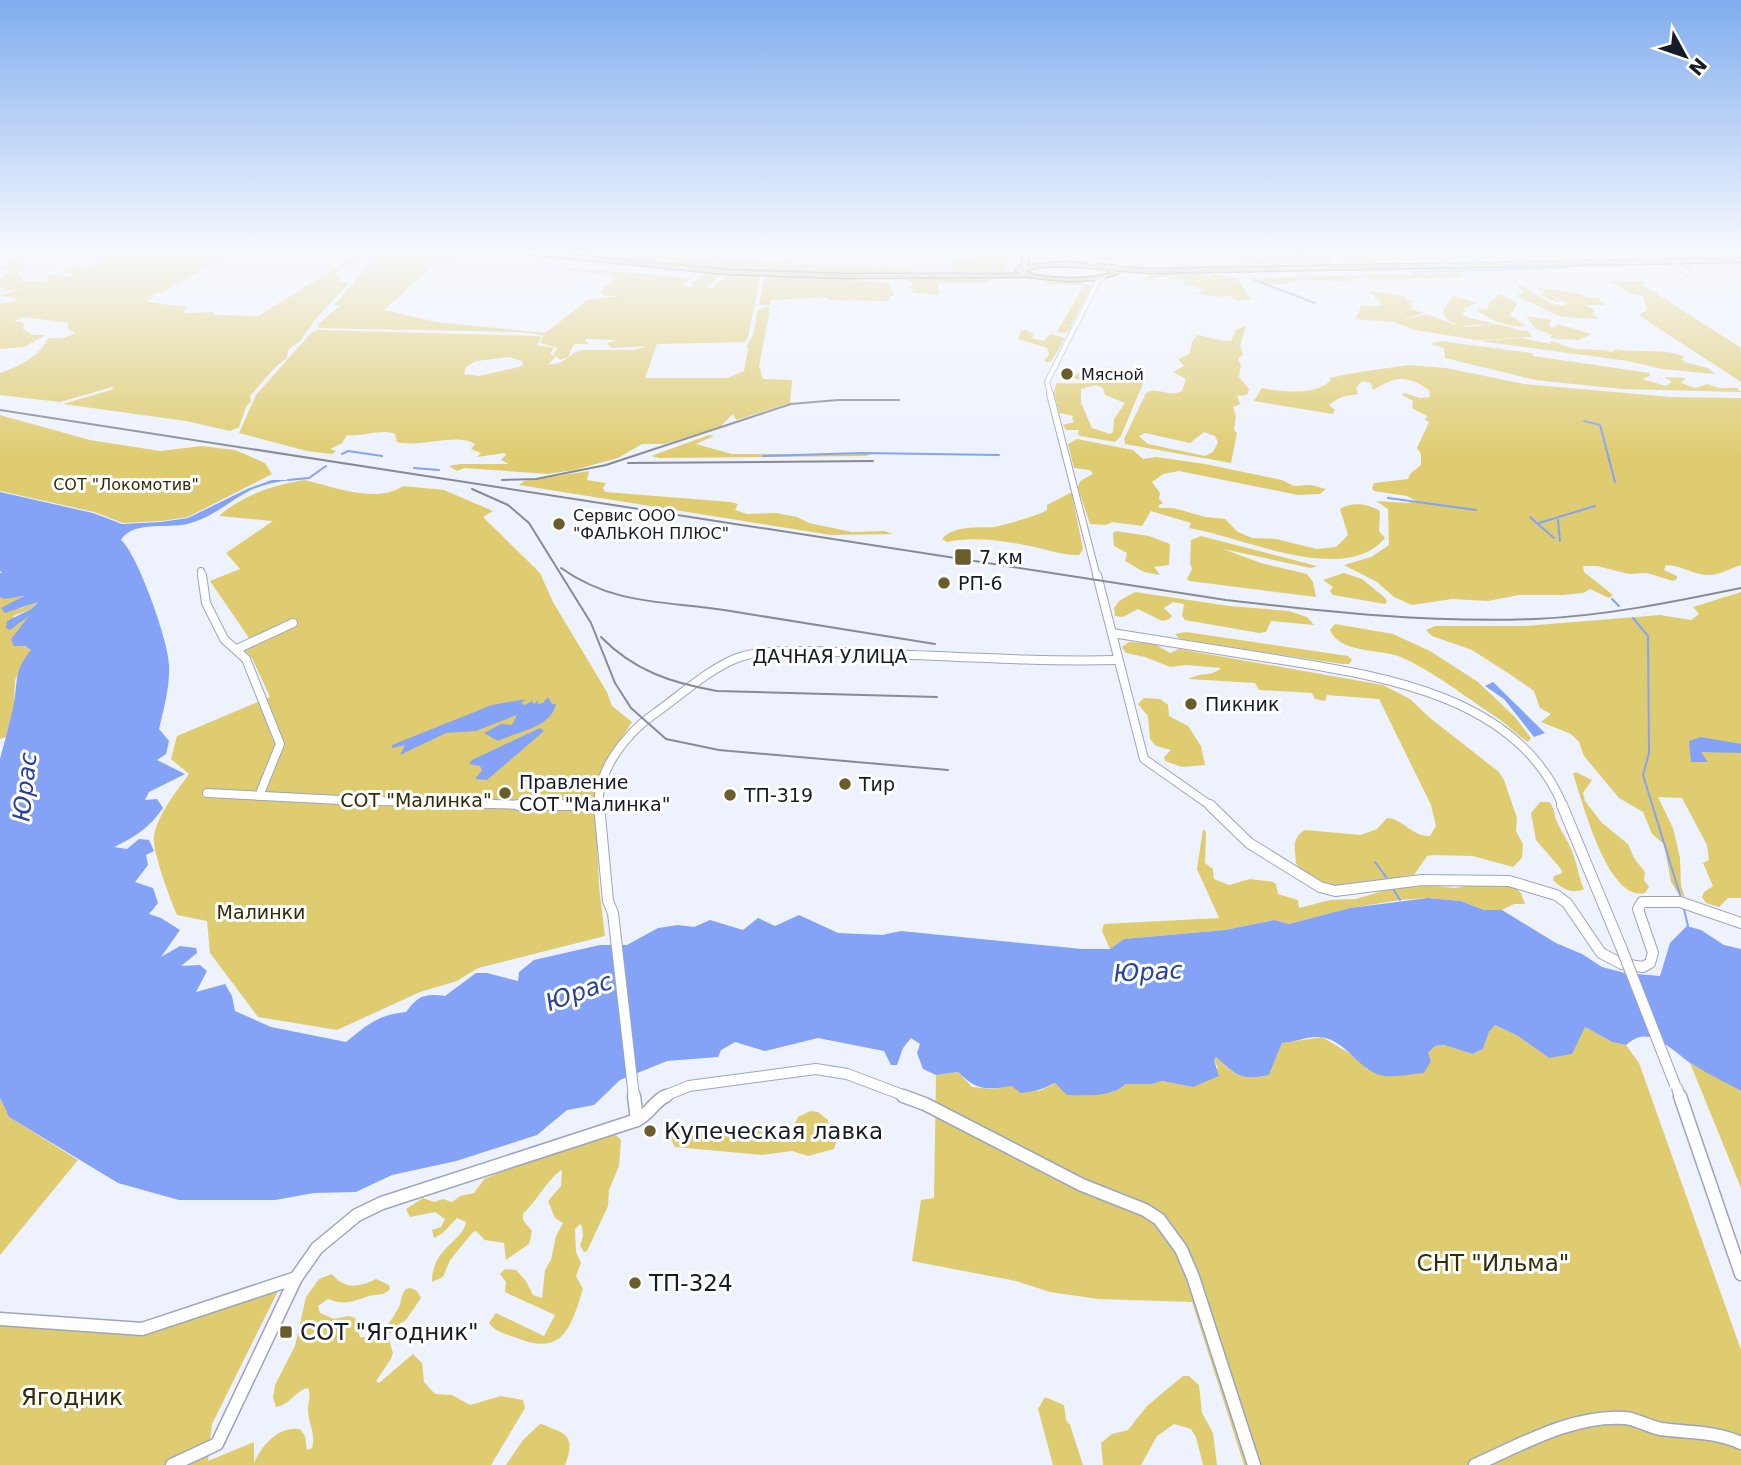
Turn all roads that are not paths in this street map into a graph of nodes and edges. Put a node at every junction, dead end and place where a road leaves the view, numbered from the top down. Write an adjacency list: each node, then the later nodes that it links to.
1 (1078, 320): 4 (street)
2 (201, 571): 5 (street)
3 (293, 623): 5 (street)
4 (1112, 633): 6 (street); 12 (street, bridge)
5 (237, 649): 8 (street)
6 (1118, 660): 9 (street, ДАЧНАЯ УЛИЦА); 10 (street)
7 (207, 793): 8 (street)
8 (259, 796): 9 (street)
9 (598, 802): 11 (street, ДАЧНАЯ УЛИЦА)
10 (1741, 923)
11 (636, 1114): 13 (street); 17 (street)
12 (1741, 1274)
13 (296, 1278): 14 (street); 16 (street)
14 (0, 1319)
15 (1741, 1443): 18 (street)
16 (172, 1465)
17 (1254, 1465)
18 (1475, 1465)

